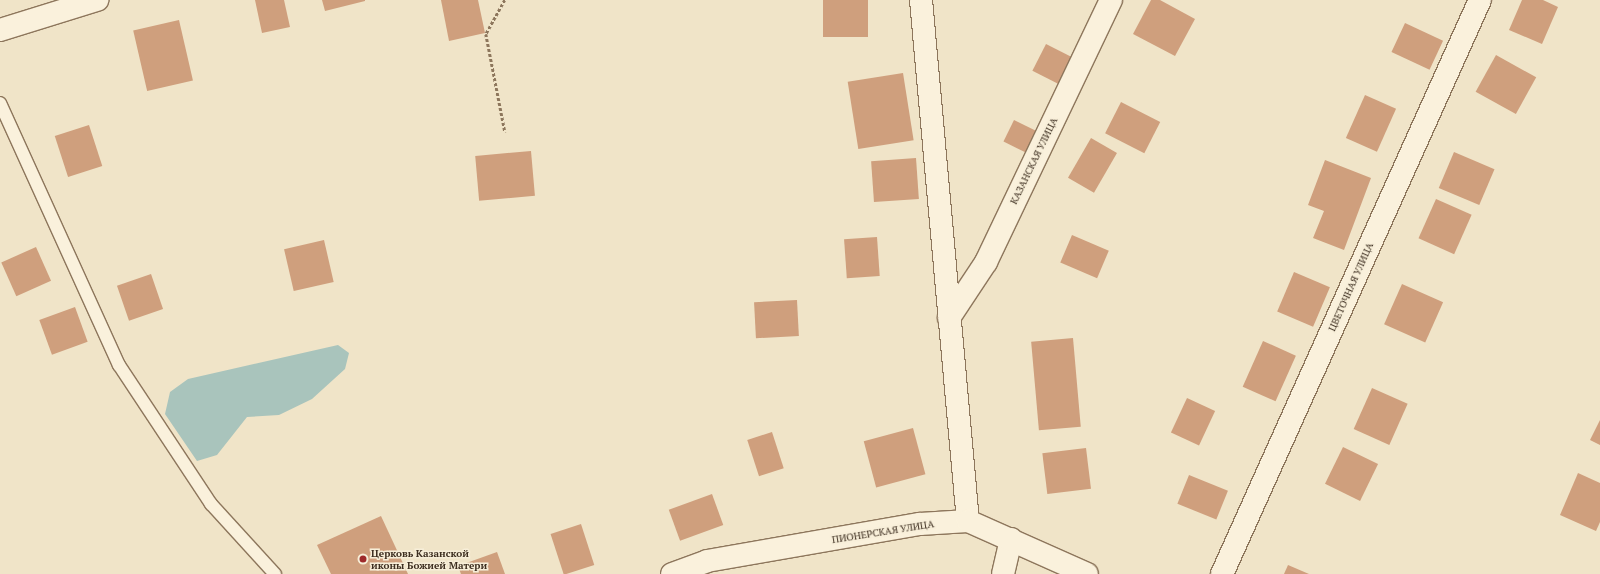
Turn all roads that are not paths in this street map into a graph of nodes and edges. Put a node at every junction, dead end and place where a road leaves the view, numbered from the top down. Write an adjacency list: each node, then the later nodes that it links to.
1 (97, 0): 5 (street)
2 (921, 0): 7 (street)
3 (1111, 0): 7 (street, КАЗАНСКАЯ УЛИЦА)
4 (1480, 0): 14 (street, ЦВЕТОЧНАЯ УЛИЦА)
5 (0, 30)
6 (0, 103): 10 (lane)
7 (949, 318): 8 (street)
8 (968, 521): 9 (street, ПИОНЕРСКАЯ УЛИЦА); 11 (street, ПИОНЕРСКАЯ УЛИЦА)
9 (1011, 539): 12 (street); 13 (street, ПИОНЕРСКАЯ УЛИЦА)
10 (275, 574)
11 (672, 574)
12 (1003, 574)
13 (1087, 574)
14 (1222, 574)

